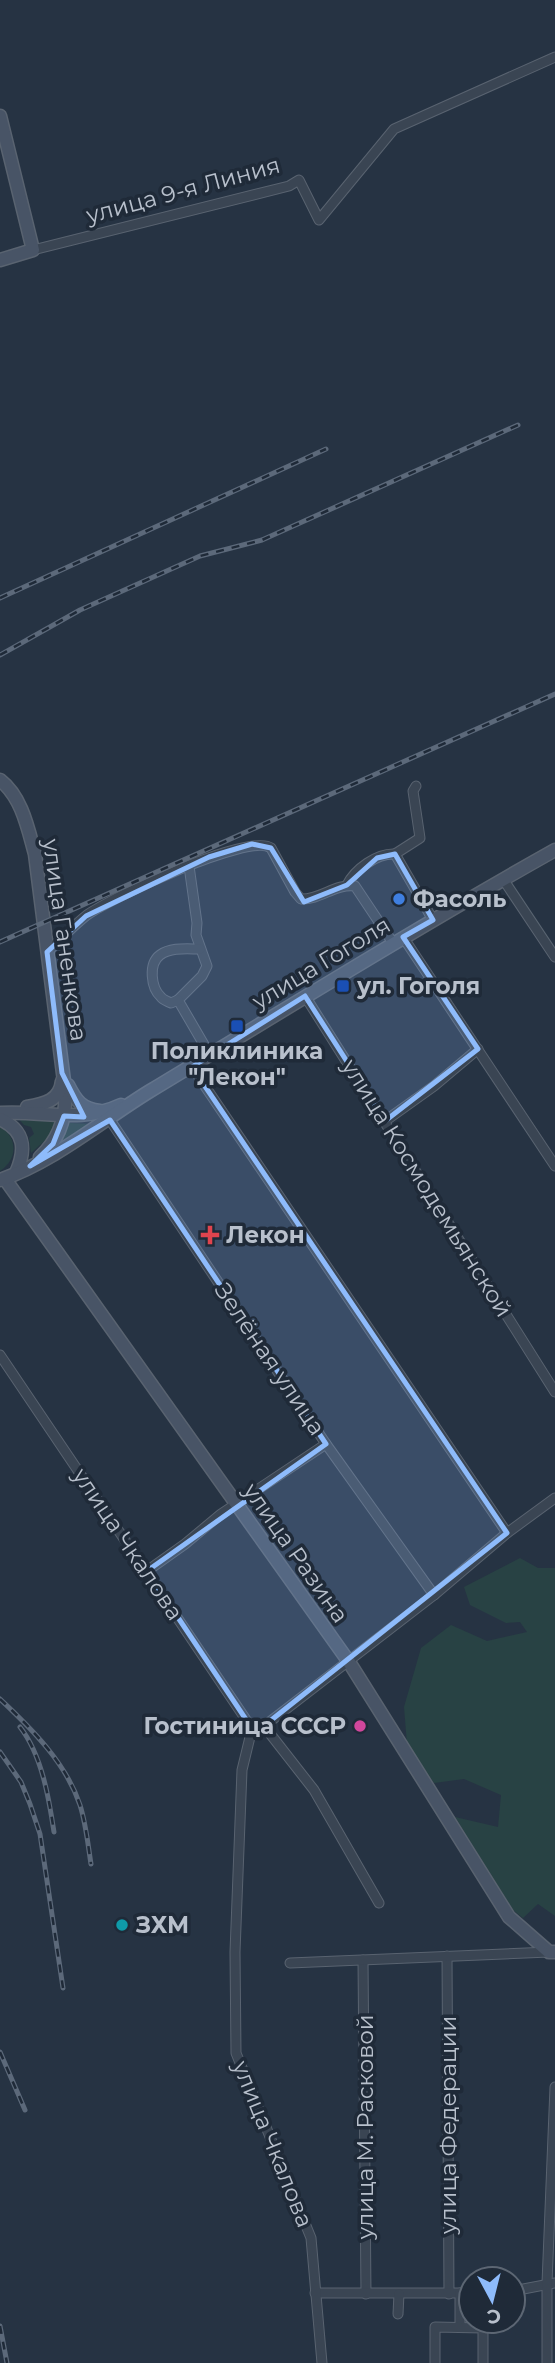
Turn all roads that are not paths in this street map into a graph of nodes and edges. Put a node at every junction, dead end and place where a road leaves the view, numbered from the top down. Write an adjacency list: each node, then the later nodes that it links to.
1 (555, 57): 3 (street, улица 9-я Линия)
2 (0, 116): 3 (street)
3 (33, 250): 4 (street, улица 9-я Линия)
4 (0, 260)
5 (0, 779): 15 (street, улица Ганенкова)
6 (416, 786): 8 (street)
7 (555, 850): 10 (street, улица Гоголя)
8 (395, 854): 11 (street); 12 (street)
9 (189, 866): 11 (street); 14 (street); 15 (street)
10 (503, 879): 12 (street, улица Гоголя); 16 (street)
11 (348, 885): 13 (street)
12 (433, 920): 13 (street, улица Гоголя)
13 (398, 940): 17 (street, улица Гоголя); 19 (street)
14 (200, 949): 18 (street); 18 (street)
15 (47, 952): 22 (street, улица Ганенкова)
16 (555, 957)
17 (305, 996): 20 (street, улица Гоголя); 27 (street, улица Космодемьянской)
18 (178, 1000): 20 (street)
19 (478, 1049): 27 (street); 29 (street)
20 (210, 1055): 21 (street, улица Гоголя)
21 (192, 1067): 25 (street, улица Гоголя); 37 (street)
22 (62, 1073): 23 (street); 24 (street, улица Ганенкова); 25 (street)
23 (0, 1113): 24 (street)
24 (64, 1116): 25 (street); 28 (street)
25 (109, 1116): 28 (street); 34 (street, Зелёная улица)
26 (0, 1119): 30 (street)
27 (385, 1121): 32 (street, улица Космодемьянской)
28 (30, 1166): 30 (street)
29 (555, 1166)
30 (7, 1177): 36 (street, улица Разина)
31 (0, 1354): 38 (street, улица Чкалова)
32 (552, 1379): 33 (street, улица Космодемьянской)
33 (555, 1392)
34 (326, 1444): 36 (street); 39 (street, Зелёная улица)
35 (555, 1499): 37 (street)
36 (236, 1504): 38 (street); 40 (street, улица Разина)
37 (506, 1533): 39 (street)
38 (147, 1571): 41 (street, улица Чкалова)
39 (434, 1595): 40 (street)
40 (349, 1662): 41 (street); 43 (street, улица Разина)
41 (260, 1729): 42 (street, улица Чкалова); 50 (street, улица Чкалова)
42 (379, 1903)
43 (552, 1952): 44 (street)
44 (447, 1956): 45 (street); 54 (street, улица Федерации)
45 (363, 1960): 46 (street); 52 (street, улица М. Расковой)
46 (290, 1963)
47 (555, 2087): 48 (street)
48 (551, 2283): 49 (street); 61 (street)
49 (527, 2288)
50 (315, 2293): 52 (street); 58 (street, улица Чкалова)
51 (457, 2293): 54 (street)
52 (366, 2294): 53 (street)
53 (399, 2294): 54 (street); 55 (street)
54 (449, 2294)
55 (398, 2314)
56 (457, 2327): 59 (street)
57 (483, 2335): 60 (street)
58 (322, 2363)
59 (435, 2363)
60 (483, 2363)
61 (547, 2363)

